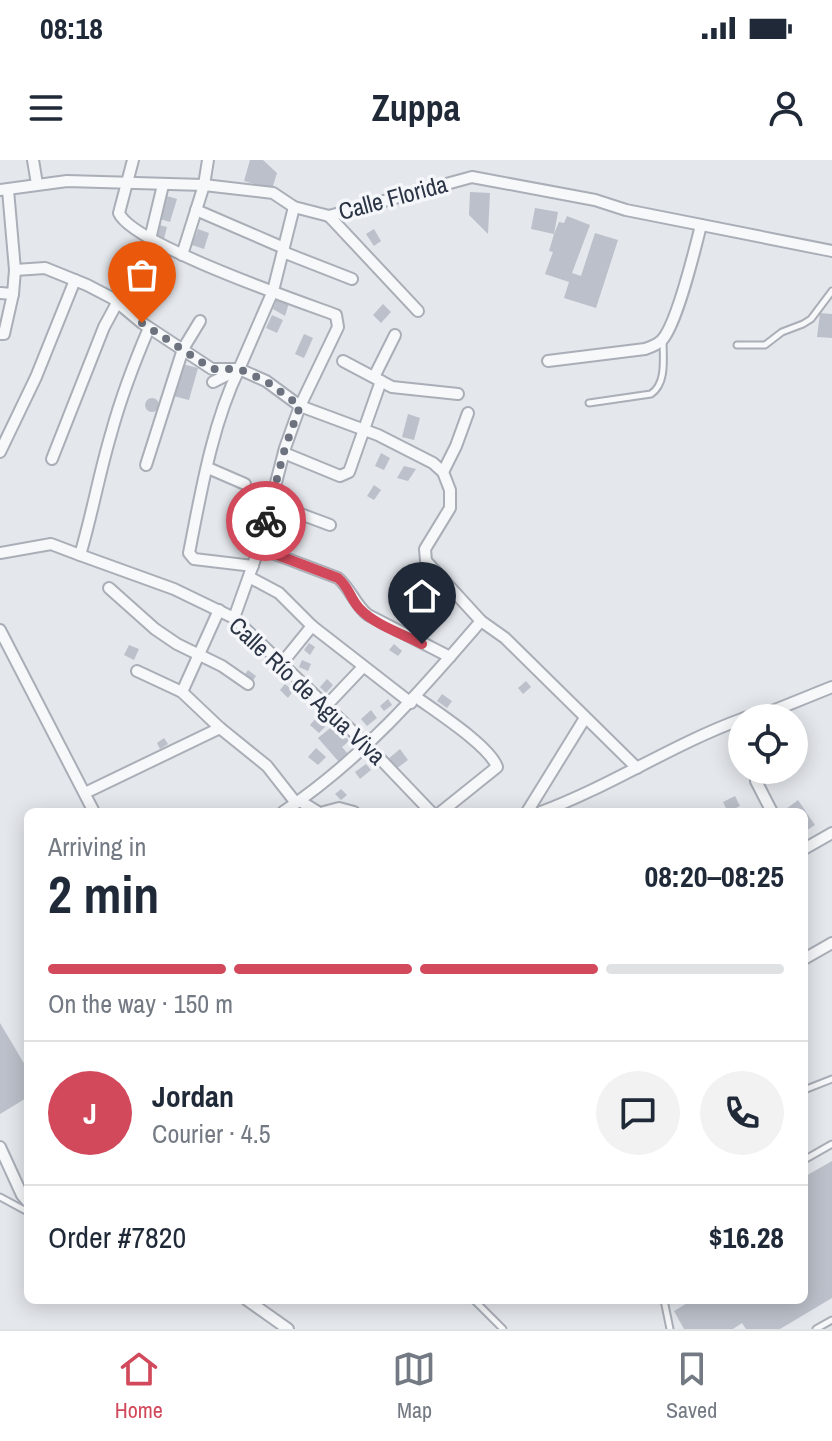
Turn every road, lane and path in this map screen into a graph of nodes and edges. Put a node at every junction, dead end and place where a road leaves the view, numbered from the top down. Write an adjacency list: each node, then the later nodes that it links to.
1 (33, 160): 5 (street)
2 (133, 160): 4 (street)
3 (208, 160): 7 (street)
4 (128, 182): 5 (street, Calle Florida); 6 (street, Calle Florida); 13 (street)
5 (37, 184): 8 (street, Calle Florida)
6 (163, 185): 7 (street, Calle Florida); 13 (street)
7 (204, 185): 9 (street, Calle Florida); 10 (street)
8 (4, 190): 17 (street)
9 (294, 207): 11 (street, Calle Florida); 14 (street)
10 (196, 210): 14 (street); 16 (street)
11 (329, 216): 12 (street, Calle Florida); 25 (street)
12 (701, 225): 15 (street, Calle Florida); 30 (street)
13 (150, 239): 16 (street)
14 (283, 250): 18 (street); 20 (street)
15 (832, 251)
16 (182, 255): 20 (street)
17 (15, 270): 19 (street); 23 (street)
18 (352, 279)
19 (75, 280): 24 (street); 43 (street)
20 (273, 291): 35 (street); 40 (street)
21 (832, 291): 31 (lane)
22 (0, 293): 23 (street)
23 (13, 294): 29 (street)
24 (117, 303): 27 (street); 45 (street)
25 (418, 311)
26 (200, 321): 32 (street)
27 (149, 328): 32 (street); 54 (street)
28 (395, 335): 36 (street)
29 (1, 336)
30 (663, 339): 34 (street); 39 (lane)
31 (737, 345)
32 (183, 349): 35 (street); 46 (street)
33 (343, 361): 36 (street)
34 (548, 361)
35 (239, 369): 37 (street); 40 (street); 47 (street)
36 (378, 379): 38 (street); 42 (street)
37 (213, 382)
38 (458, 394)
39 (589, 403)
40 (300, 406): 42 (street); 44 (street)
41 (468, 413): 48 (street)
42 (365, 431): 44 (street); 48 (street)
43 (0, 452)
44 (284, 453): 50 (street)
45 (52, 459)
46 (146, 465)
47 (208, 468): 49 (street); 55 (street)
48 (443, 472): 60 (street)
49 (245, 484)
50 (271, 503): 51 (street); 52 (street)
51 (330, 525)
52 (259, 548): 55 (street); 64 (street)
53 (0, 553): 54 (street, Calle Río de Agua Viva)
54 (80, 555): 58 (street, Calle Río de Agua Viva)
55 (253, 566): 56 (street)
56 (249, 577): 59 (street); 61 (street)
57 (109, 588): 63 (street)
58 (219, 610): 59 (street, Calle Río de Agua Viva); 63 (street)
59 (234, 618): 65 (street, Calle Río de Agua Viva)
60 (481, 621): 64 (street); 74 (street)
61 (312, 626): 65 (street); 66 (street)
62 (0, 630): 80 (street)
63 (199, 653): 68 (street); 70 (street)
64 (450, 657): 71 (street)
65 (282, 663): 73 (street, Calle Río de Agua Viva)
66 (363, 667): 71 (street); 73 (street)
67 (137, 671): 70 (street)
68 (248, 684)
69 (832, 687): 72 (street)
70 (182, 692): 76 (street)
71 (414, 700): 77 (street); 86 (street)
72 (790, 704)
73 (326, 706): 77 (street, Calle Río de Agua Viva)
74 (585, 718): 78 (street); 87 (street)
75 (728, 723): 78 (street)
76 (220, 728): 80 (street); 81 (street)
77 (367, 745): 81 (street); 85 (street, Calle Río de Agua Viva)
78 (637, 768): 88 (street)
79 (758, 784): 89 (street)
80 (85, 793): 82 (street)
81 (298, 802): 83 (street); 84 (street)
82 (92, 808)
83 (289, 808)
84 (312, 808)
85 (427, 808)
86 (446, 808)
87 (529, 808)
88 (551, 808)
89 (770, 808)
90 (832, 833): 91 (street)
91 (808, 847)
92 (832, 943): 93 (street)
93 (808, 957)
94 (832, 1079): 95 (lane)
95 (808, 1088)
96 (832, 1144): 98 (lane)
97 (0, 1147): 99 (street)
98 (808, 1158)
99 (24, 1194)
100 (0, 1197): 101 (lane)
101 (24, 1210)
102 (253, 1304): 107 (street)
103 (478, 1304): 108 (lane)
104 (665, 1304): 109 (lane)
105 (832, 1320): 106 (lane)
106 (818, 1328)
107 (288, 1329)
108 (503, 1329)
109 (670, 1329)

